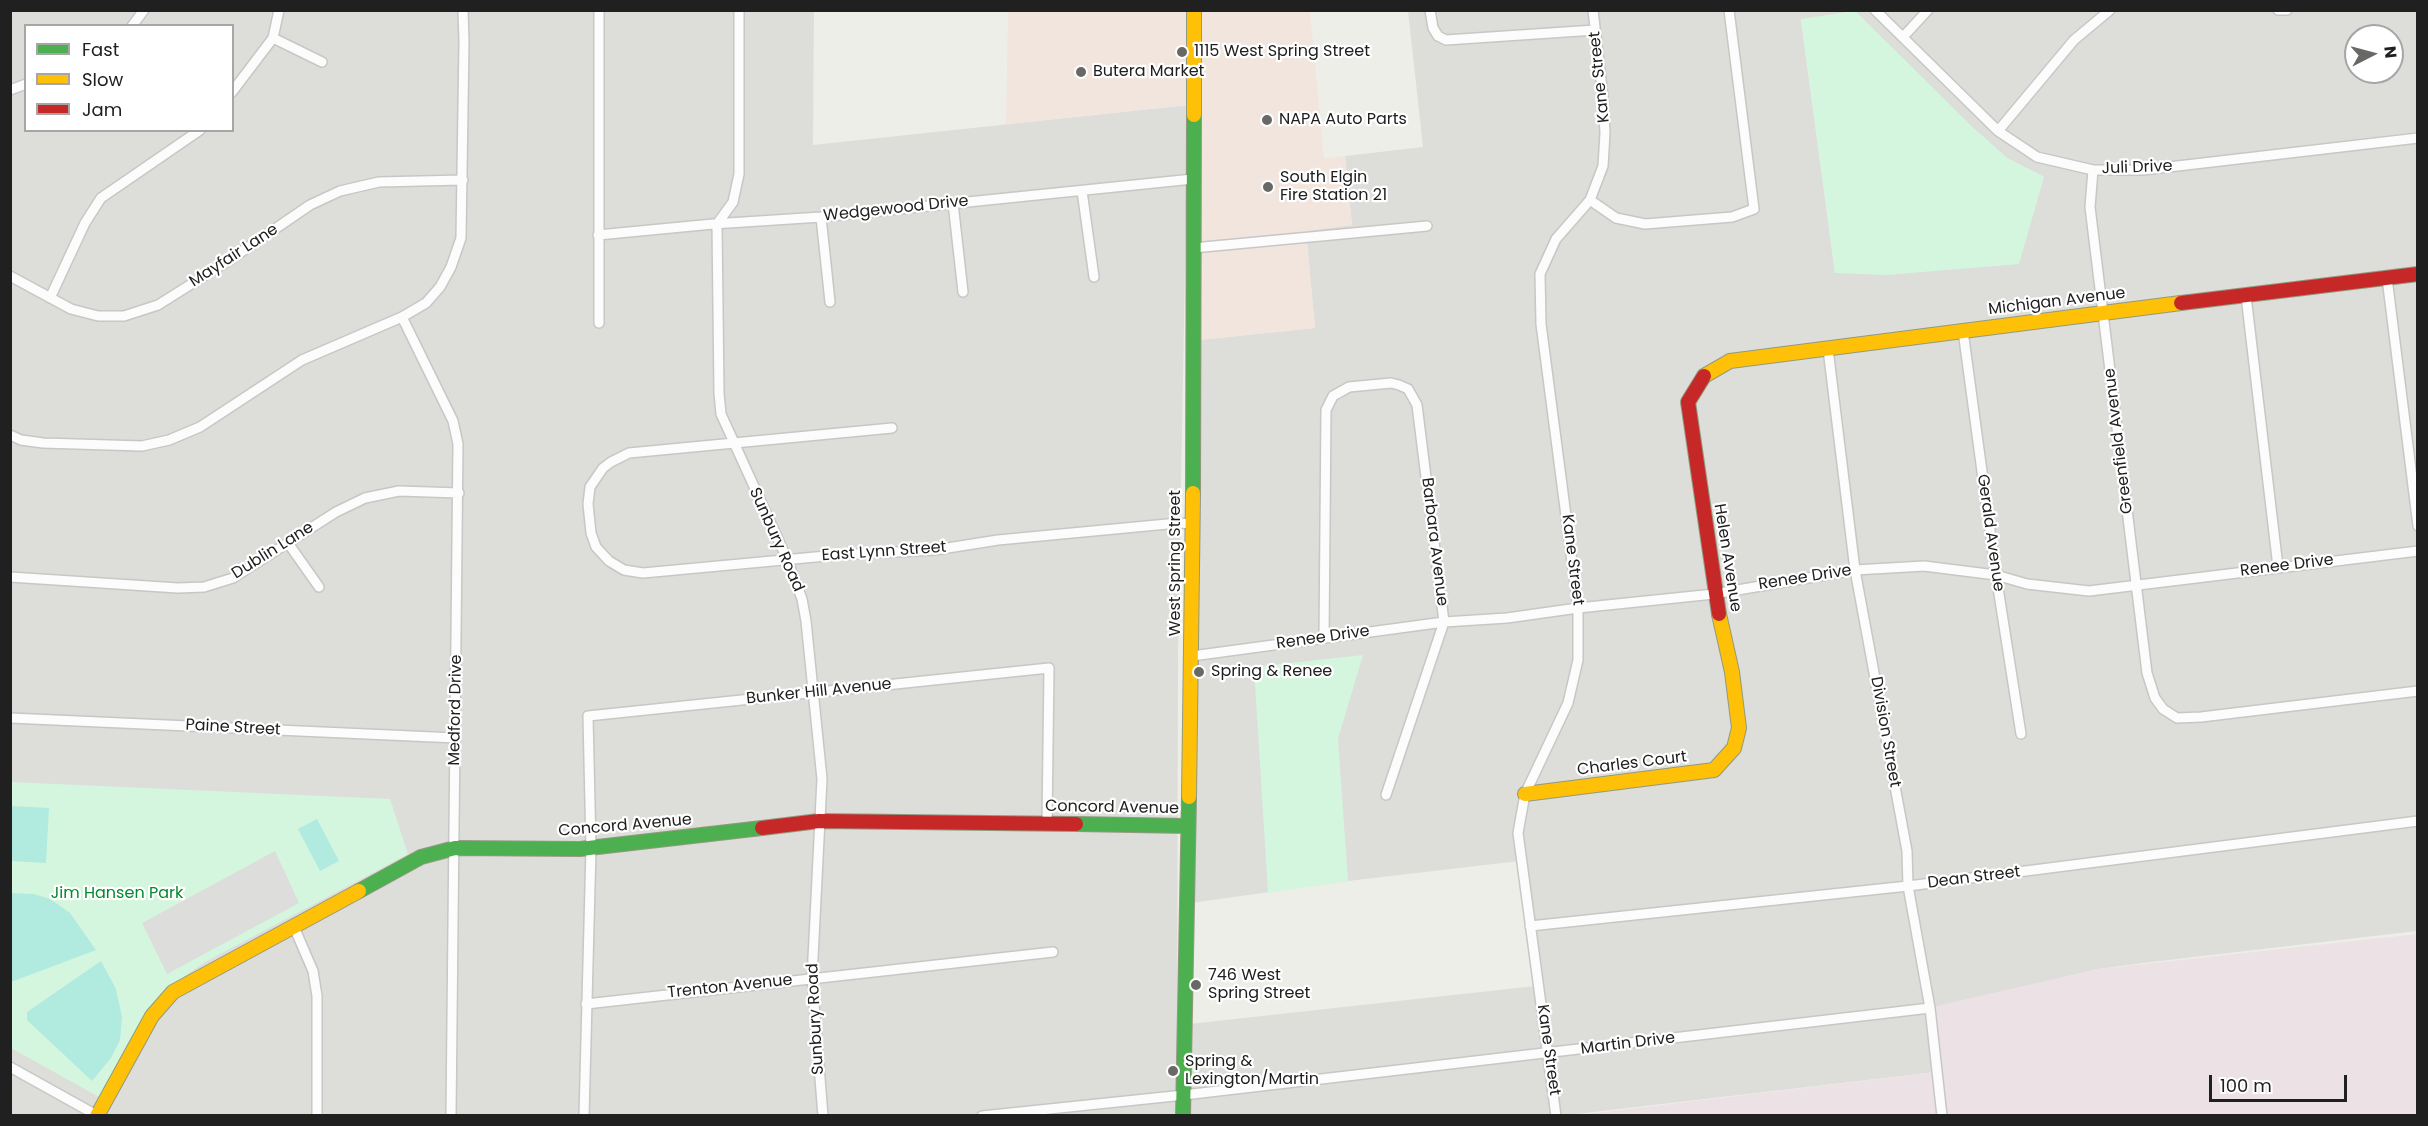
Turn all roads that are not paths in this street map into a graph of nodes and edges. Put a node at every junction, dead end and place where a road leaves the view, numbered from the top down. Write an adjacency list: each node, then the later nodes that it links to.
1 (144, 10): 15 (street)
2 (279, 10): 18 (street)
3 (463, 10): 26 (street)
4 (599, 10): 33 (street)
5 (739, 10): 31 (street)
6 (1194, 10): 25 (street, West Spring Street)
7 (1430, 10): 16 (street)
8 (1593, 10): 16 (street, Kane Street)
9 (1730, 10): 28 (street)
10 (1875, 10): 17 (street, Juli Drive)
11 (1928, 10): 17 (street)
12 (2110, 10): 21 (street)
13 (2278, 10): 14 (street)
14 (2287, 10)
15 (134, 24)
16 (1595, 30): 28 (street, Kane Street)
17 (1902, 37): 21 (street, Juli Drive)
18 (273, 38): 19 (street); 20 (street)
19 (322, 62)
20 (234, 89)
21 (1998, 130): 24 (street, Juli Drive)
22 (197, 132): 41 (street)
23 (2418, 138): 24 (street, Juli Drive)
24 (2093, 170): 43 (street, Greenfield Avenue)
25 (1193, 179): 27 (street, Wedgewood Drive); 34 (street, West Spring Street)
26 (463, 180): 41 (street, Mayfair Lane); 44 (street)
27 (1082, 191): 29 (street, Wedgewood Drive); 37 (street)
28 (1590, 200): 65 (street, Kane Street)
29 (953, 203): 30 (street, Wedgewood Drive); 39 (street)
30 (821, 217): 31 (street, Wedgewood Drive); 42 (street)
31 (717, 224): 33 (street, Wedgewood Drive); 51 (street, Sunbury Road)
32 (1427, 226): 34 (street)
33 (598, 236): 45 (street)
34 (1193, 248): 53 (street, West Spring Street)
35 (2418, 274): 38 (street, Michigan Avenue)
36 (10, 276): 41 (street, Mayfair Lane)
37 (1094, 277)
38 (2387, 278): 40 (street, Michigan Avenue); 54 (street)
39 (963, 292)
40 (2246, 296): 43 (street, Michigan Avenue); 58 (street)
41 (50, 298)
42 (830, 302)
43 (2103, 312): 46 (street, Michigan Avenue); 62 (street, Greenfield Avenue)
44 (402, 317): 50 (street); 52 (street, Medford Drive)
45 (599, 323)
46 (1964, 331): 47 (street, Michigan Avenue); 60 (street, Gerald Avenue)
47 (1828, 349): 48 (street, Michigan Avenue); 59 (street, Division Street)
48 (1704, 375): 64 (street, Helen Avenue)
49 (892, 428): 51 (street)
50 (10, 435)
51 (733, 444): 57 (street, Sunbury Road); 57 (street, East Lynn Street)
52 (459, 493): 55 (street, Dublin Lane); 73 (street, Medford Drive)
53 (1193, 524): 57 (street, East Lynn Street); 68 (street, West Spring Street)
54 (2418, 526)
55 (288, 543): 61 (street, Dublin Lane); 63 (street)
56 (2418, 551): 58 (street, Renee Drive)
57 (787, 559): 70 (street, Sunbury Road)
58 (2278, 567): 62 (street, Renee Drive)
59 (1855, 570): 60 (street, Renee Drive); 64 (street, Renee Drive); 83 (street, Division Street)
60 (1996, 575): 62 (street, Renee Drive); 72 (street, Gerald Avenue)
61 (10, 577)
62 (2137, 585): 69 (street, Greenfield Avenue)
63 (319, 587)
64 (1714, 594): 65 (street, Renee Drive); 74 (street, Helen Avenue)
65 (1578, 608): 66 (street, Renee Drive); 75 (street, Kane Street)
66 (1444, 622): 67 (street, Renee Drive); 67 (street, Barbara Avenue); 76 (street, Barbara Avenue)
67 (1324, 638): 68 (street, Renee Drive)
68 (1192, 656): 80 (street, West Spring Street)
69 (2418, 691)
70 (813, 693): 77 (street, Sunbury Road); 79 (street, Bunker Hill Avenue); 82 (street, Bunker Hill Avenue)
71 (10, 718): 73 (street, Paine Street)
72 (2021, 735)
73 (456, 738): 81 (street, Medford Drive)
74 (1734, 748): 75 (street, Charles Court)
75 (1525, 794): 84 (street, Kane Street)
76 (1386, 795)
77 (819, 821): 79 (street, Concord Avenue); 82 (street, Concord Avenue); 87 (street, Sunbury Road)
78 (2418, 821): 83 (street, Dean Street)
79 (1047, 823): 80 (street, Concord Avenue)
80 (1188, 826): 92 (street, West Spring Street)
81 (455, 848): 82 (street, Concord Avenue); 85 (street, Concord Avenue); 95 (street, Medford Drive)
82 (591, 848): 88 (street)
83 (1908, 886): 84 (street, Dean Street); 89 (street, Division Street)
84 (1530, 926): 90 (street, Kane Street)
85 (294, 927): 93 (street, Concord Avenue); 94 (street)
86 (1053, 952): 87 (street, Trenton Avenue)
87 (812, 978): 88 (street, Trenton Avenue); 97 (street, Sunbury Road)
88 (586, 1004): 96 (street)
89 (1930, 1008): 90 (street, Martin Drive); 101 (street, Division Street)
90 (1549, 1053): 92 (street, Martin Drive); 100 (street, Kane Street)
91 (10, 1067): 93 (street)
92 (1184, 1095): 98 (street, Martin Drive); 99 (street, West Spring Street)
93 (97, 1115)
94 (317, 1116)
95 (451, 1116)
96 (584, 1116)
97 (823, 1116)
98 (982, 1116)
99 (1183, 1116)
100 (1556, 1116)
101 (1942, 1116)

